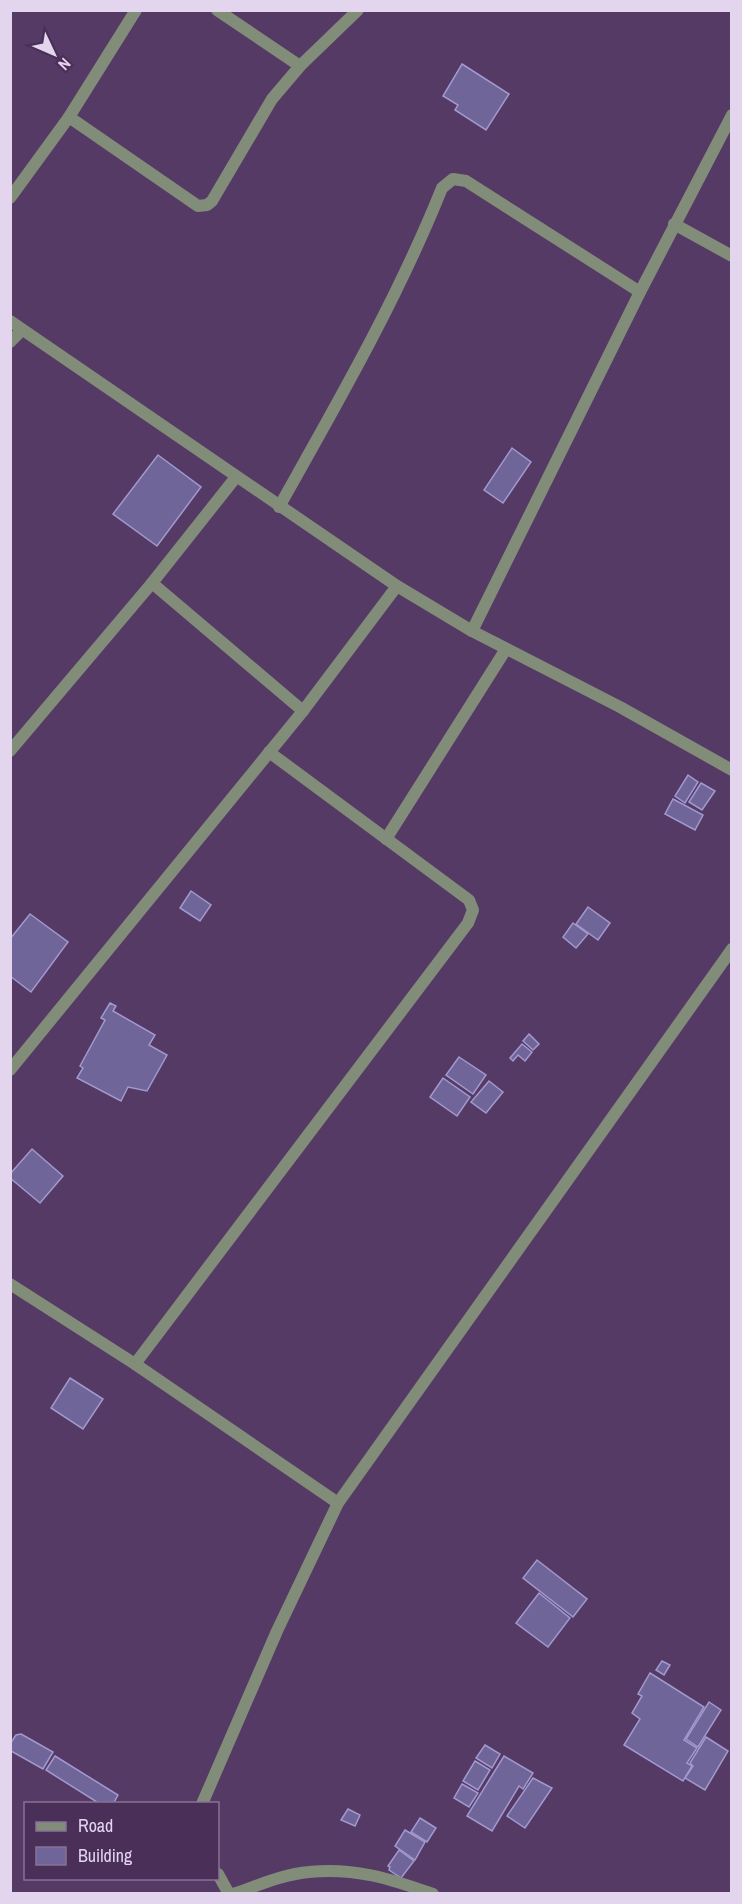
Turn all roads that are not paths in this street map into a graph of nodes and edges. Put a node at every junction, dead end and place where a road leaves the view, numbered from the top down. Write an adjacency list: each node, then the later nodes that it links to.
1 (136, 10): 6 (street)
2 (217, 10): 4 (street)
3 (358, 10): 4 (street)
4 (300, 66): 6 (street)
5 (732, 115): 8 (street)
6 (69, 117): 7 (street)
7 (10, 198)
8 (674, 224): 9 (street); 10 (street)
9 (732, 256)
10 (640, 291): 15 (street); 18 (street)
11 (10, 321): 12 (street)
12 (22, 330): 13 (street); 14 (street)
13 (10, 342)
14 (236, 477): 15 (street); 16 (street)
15 (279, 507): 17 (street)
16 (152, 583): 20 (street); 21 (street)
17 (397, 586): 18 (street); 20 (street)
18 (472, 631): 19 (street)
19 (507, 649): 23 (street); 24 (street)
20 (303, 711): 22 (street)
21 (12, 746)
22 (269, 752): 24 (street); 26 (street)
23 (732, 770)
24 (386, 839): 28 (street)
25 (732, 949): 29 (street)
26 (10, 1070)
27 (10, 1284): 28 (street)
28 (135, 1364): 29 (street)
29 (338, 1503): 30 (street)
30 (202, 1802)
31 (219, 1875): 32 (street)
32 (231, 1893): 33 (street)
33 (433, 1893)

